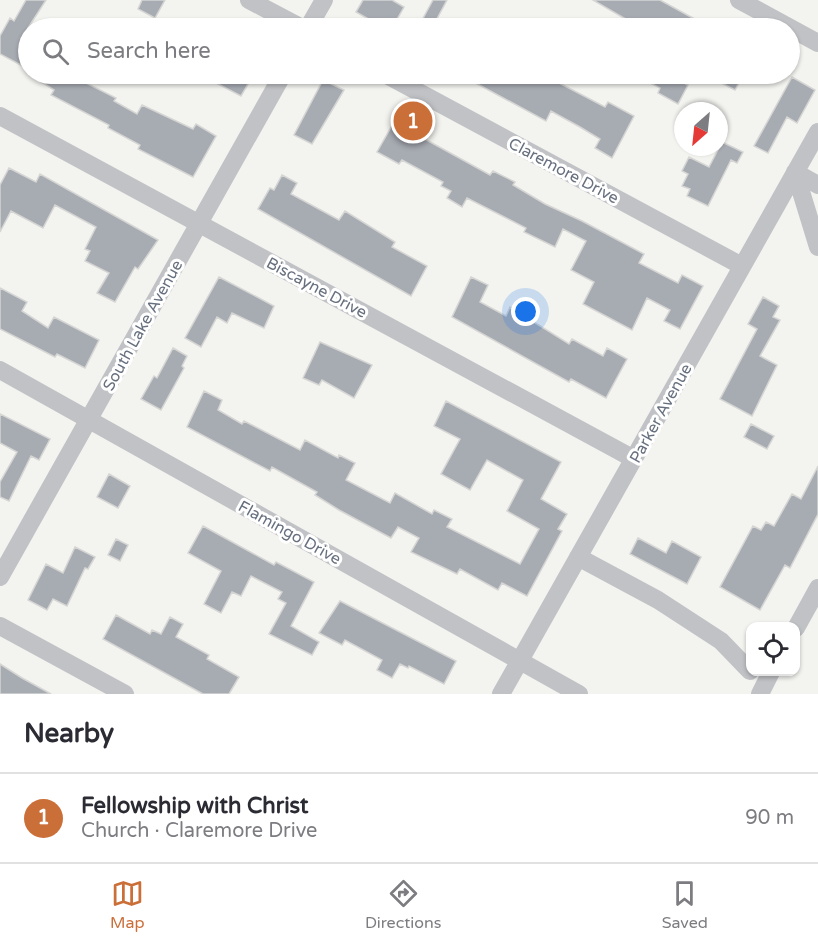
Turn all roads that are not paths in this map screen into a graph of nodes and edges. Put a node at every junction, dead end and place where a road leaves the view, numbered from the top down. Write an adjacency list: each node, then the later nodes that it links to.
1 (249, 0): 4 (street)
2 (324, 0): 5 (street)
3 (739, 0): 6 (street)
4 (283, 18)
5 (314, 18)
6 (772, 18)
7 (800, 33): 8 (street)
8 (818, 43)
9 (277, 84): 15 (street, South Lake Avenue)
10 (404, 84): 17 (street, Claremore Drive)
11 (0, 116): 15 (street, Biscayne Drive)
12 (818, 132): 13 (street, Parker Avenue)
13 (795, 172): 14 (street); 16 (street); 17 (street, Parker Avenue)
14 (818, 185)
15 (199, 224): 19 (street, South Lake Avenue); 20 (street, Biscayne Drive)
16 (818, 247)
17 (742, 266): 20 (street, Parker Avenue)
18 (0, 370): 19 (street, Flamingo Drive)
19 (89, 419): 22 (street, South Lake Avenue); 26 (street, Flamingo Drive)
20 (634, 459): 21 (street, Parker Avenue)
21 (579, 557): 26 (street, Parker Avenue); 27 (street)
22 (0, 577)
23 (818, 588): 24 (street)
24 (798, 622)
25 (0, 626): 28 (street)
26 (520, 660): 29 (street, Parker Avenue); 30 (street, Flamingo Drive)
27 (759, 678)
28 (125, 694)
29 (501, 694)
30 (579, 694)

